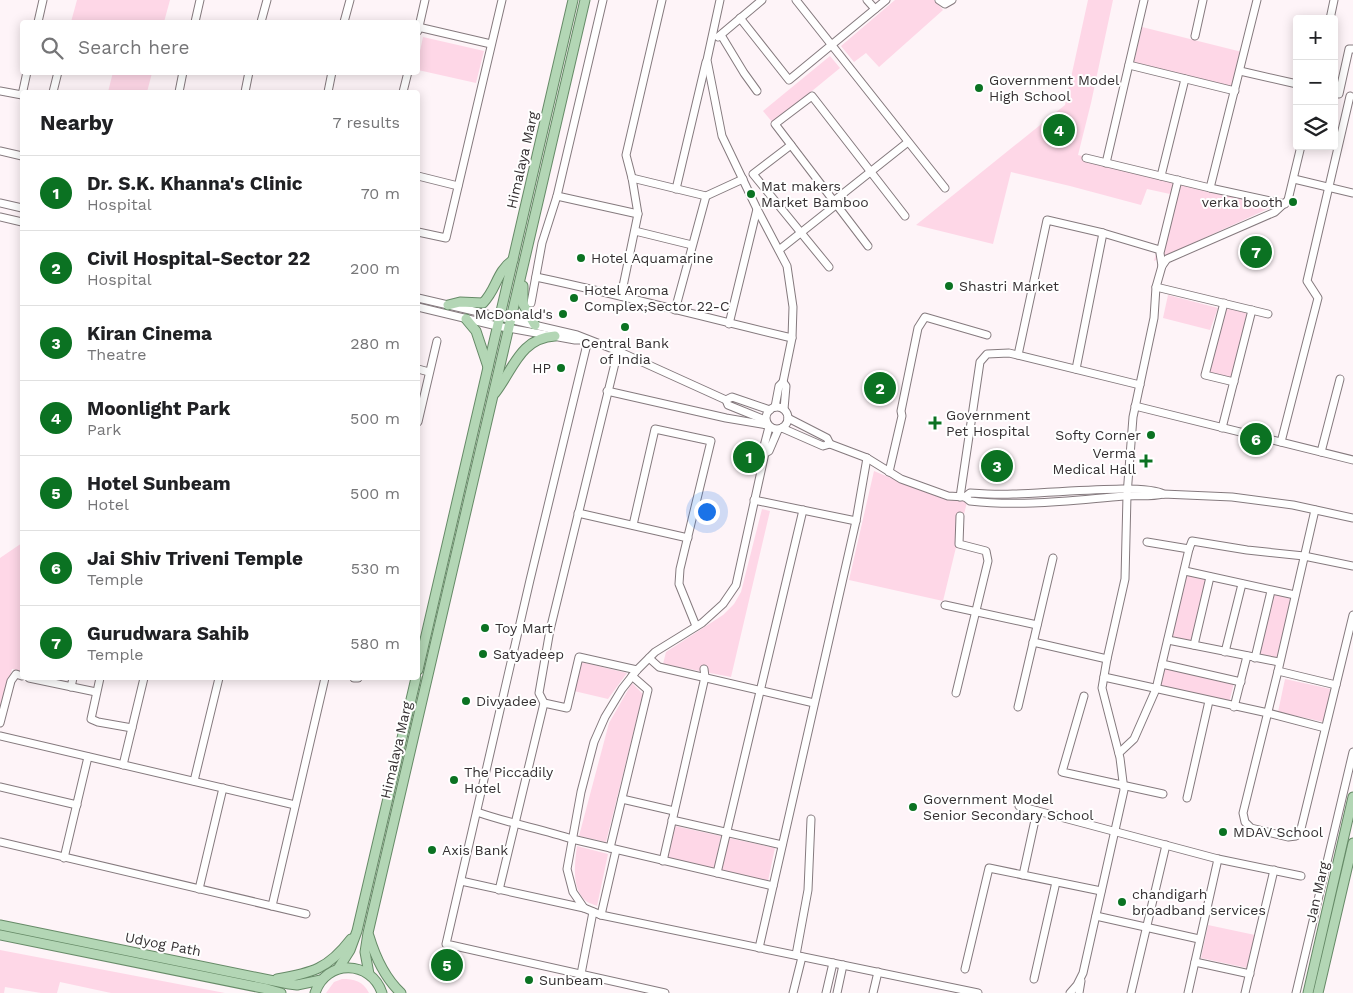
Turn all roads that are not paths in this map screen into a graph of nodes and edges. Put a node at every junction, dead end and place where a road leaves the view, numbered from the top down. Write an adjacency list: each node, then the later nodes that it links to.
1 (43, 0): 25 (street)
2 (200, 0): 26 (street)
3 (267, 0): 27 (street)
4 (350, 0): 28 (street)
5 (425, 0): 29 (street)
6 (502, 0): 34 (street)
7 (573, 0): 102 (main road, Himalaya Marg)
8 (585, 0): 96 (main road, Himalaya Marg)
9 (603, 0): 81 (street)
10 (662, 0): 71 (street)
11 (720, 0): 33 (street)
12 (762, 0): 24 (street)
13 (796, 0): 35 (street)
14 (867, 0): 22 (street)
15 (886, 0): 22 (street)
16 (939, 0): 17 (street)
17 (952, 0)
18 (1144, 0): 38 (street)
19 (1204, 0): 32 (street)
20 (1257, 0): 39 (street)
21 (1334, 0): 23 (street)
22 (875, 9): 35 (street)
23 (1331, 15)
24 (740, 18): 31 (street); 35 (street)
25 (38, 20)
26 (195, 20)
27 (262, 20)
28 (345, 20)
29 (420, 21)
30 (420, 29): 34 (street)
31 (721, 35): 33 (street); 56 (street)
32 (1195, 36)
33 (711, 43): 37 (street)
34 (491, 44): 75 (street)
35 (832, 45): 61 (street)
36 (1353, 50): 48 (street)
37 (707, 60): 72 (street); 79 (street)
38 (1129, 65): 46 (street); 67 (street)
39 (1240, 71): 47 (street); 57 (street)
40 (26, 75): 49 (street)
41 (57, 75): 50 (street)
42 (182, 75): 51 (street)
43 (248, 75): 52 (street)
44 (331, 75): 53 (street)
45 (407, 75): 54 (street)
46 (1185, 79): 57 (street); 70 (street)
47 (1293, 83)
48 (1338, 89)
49 (23, 90)
50 (54, 90)
51 (178, 90)
52 (245, 90)
53 (328, 90)
54 (404, 90)
55 (0, 91): 59 (street)
56 (757, 91)
57 (1235, 92): 77 (street)
58 (1338, 93): 60 (street)
59 (20, 95)
60 (1352, 96): 78 (street)
61 (908, 142): 68 (street); 76 (street)
62 (791, 144): 68 (street); 83 (street); 94 (street)
63 (1300, 150): 73 (street)
64 (0, 151): 65 (street)
65 (20, 156)
66 (1086, 158): 67 (street)
67 (1106, 163): 70 (street)
68 (871, 172): 83 (street); 89 (street)
69 (420, 176): 75 (street)
70 (1161, 176): 74 (street)
71 (632, 178): 79 (street); 88 (street)
72 (742, 179): 82 (street); 87 (street)
73 (1294, 179): 78 (street); 85 (street)
74 (1178, 180): 77 (street); 101 (street)
75 (458, 186): 93 (street)
76 (944, 188)
77 (1210, 188): 85 (street)
78 (1329, 188): 80 (street); 148 (street)
79 (676, 189): 82 (street)
80 (1353, 193)
81 (557, 196): 88 (street); 99 (street)
82 (706, 196): 97 (street)
83 (836, 202): 94 (street); 98 (street)
84 (0, 203): 86 (street)
85 (1285, 204): 103 (street)
86 (20, 208)
87 (757, 208): 100 (street); 120 (street)
88 (638, 214): 92 (street)
89 (905, 216)
90 (0, 217): 91 (street)
91 (20, 222)
92 (635, 231): 97 (street); 108 (street)
93 (420, 232)
94 (801, 232): 100 (street); 104 (street)
95 (1104, 233): 101 (street); 128 (street); 130 (street)
96 (528, 244): 99 (street); 105 (main road, Himalaya Marg)
97 (692, 246): 114 (street)
98 (868, 246)
99 (541, 247): 106 (street)
100 (779, 250): 124 (street)
101 (1160, 250): 103 (street)
102 (513, 260): 112 (main road); 118 (main road, Himalaya Marg)
103 (1162, 266): 107 (street)
104 (829, 267)
105 (522, 271): 119 (main road, Himalaya Marg); 121 (main road)
106 (536, 277): 108 (street); 110 (street)
107 (1156, 287): 111 (street); 136 (street)
108 (621, 296): 114 (street)
109 (420, 298): 112 (street)
110 (531, 303)
111 (1224, 303): 115 (street); 135 (street)
112 (448, 305): 118 (street)
113 (420, 307): 117 (street)
114 (675, 310): 120 (street)
115 (1252, 310): 116 (street); 135 (street)
116 (1268, 314)
117 (466, 318): 118 (street); 129 (main road)
118 (498, 321): 119 (street); 129 (main road, Himalaya Marg)
119 (510, 324): 121 (street); 123 (street); 138 (main road, Himalaya Marg)
120 (729, 324): 124 (street)
121 (535, 325): 125 (street)
122 (987, 334): 154 (street)
123 (555, 336): 125 (street); 138 (main road)
124 (792, 338): 134 (street)
125 (588, 340): 127 (street); 239 (street)
126 (436, 341): 132 (street)
127 (618, 351): 137 (street); 139 (street)
128 (1018, 355): 130 (street); 156 (street)
129 (488, 367): 188 (main road, Himalaya Marg)
130 (1076, 369): 136 (street)
131 (420, 370): 132 (street)
132 (429, 372): 143 (street)
133 (1340, 379): 150 (street)
134 (783, 382): 141 (street); 142 (street)
135 (1234, 382): 146 (street)
136 (1140, 385): 140 (street)
137 (607, 391): 145 (street); 160 (street)
138 (492, 398): 273 (main road, Himalaya Marg)
139 (726, 400): 141 (street); 145 (street)
140 (1135, 406): 146 (street); 155 (street)
141 (772, 408): 142 (street); 145 (street)
142 (784, 409): 144 (street)
143 (420, 413)
144 (788, 418): 147 (street); 149 (street)
145 (767, 424): 147 (street); 151 (street)
146 (1222, 428): 148 (street)
147 (780, 429): 149 (street); 151 (street)
148 (1281, 442): 150 (street)
149 (830, 444): 152 (street)
150 (1322, 452): 153 (street)
151 (765, 453): 157 (street)
152 (867, 458): 154 (street); 163 (street)
153 (1353, 460)
154 (889, 472): 156 (street)
155 (1127, 492): 156 (street); 159 (street); 187 (street)
156 (962, 497)
157 (754, 500): 158 (street); 180 (street)
158 (803, 510): 163 (street); 208 (street)
159 (1315, 510): 162 (street); 168 (street)
160 (578, 513): 164 (street); 213 (street)
161 (960, 516): 177 (street)
162 (1353, 518)
163 (856, 521): 214 (street)
164 (633, 525): 165 (street); 165 (street)
165 (688, 538): 180 (street)
166 (1148, 542): 167 (street)
167 (1189, 549): 168 (street); 171 (street)
168 (1304, 556): 170 (street); 175 (street)
169 (1053, 558): 179 (street)
170 (1353, 566)
171 (1185, 571): 172 (street); 181 (street)
172 (1210, 577): 173 (street); 183 (street)
173 (1242, 584): 174 (street); 184 (street)
174 (1271, 591): 175 (street); 185 (street)
175 (1295, 595): 189 (street)
176 (946, 605): 177 (street)
177 (976, 612): 179 (street); 210 (street)
178 (1353, 615): 205 (street)
179 (1037, 625): 182 (street)
180 (696, 626): 186 (street)
181 (1168, 640): 183 (street); 190 (street)
182 (1033, 642): 187 (street); 215 (street)
183 (1194, 645): 184 (street)
184 (1225, 652): 185 (street)
185 (1251, 657): 189 (street); 204 (street)
186 (649, 658): 193 (street); 195 (street)
187 (1107, 659): 196 (street)
188 (420, 661)
189 (1279, 662): 192 (street)
190 (1162, 664): 204 (street); 207 (street)
191 (704, 669): 195 (street)
192 (1278, 671): 205 (street); 217 (street)
193 (634, 673): 213 (street); 232 (street); 245 (street)
194 (20, 675): 218 (street)
195 (706, 677): 208 (street); 237 (street)
196 (1104, 677): 207 (street); 223 (street)
197 (38, 680): 206 (street)
198 (73, 680): 206 (street)
199 (99, 680): 209 (street)
200 (144, 680): 219 (street)
201 (218, 680): 226 (street)
202 (325, 680): 235 (street)
203 (416, 680): 272 (main road, Himalaya Marg)
204 (1240, 682): 216 (street)
205 (1336, 685): 220 (street)
206 (71, 687): 209 (street)
207 (1156, 689): 212 (street); 223 (street)
208 (760, 690): 214 (street); 244 (street)
209 (96, 692): 219 (street)
210 (956, 693)
211 (1084, 696): 227 (street)
212 (1208, 701): 216 (street); 233 (street)
213 (544, 703): 242 (street)
214 (814, 703): 248 (street)
215 (1018, 707)
216 (1234, 707): 217 (street)
217 (1268, 713): 220 (street); 220 (street)
218 (0, 723)
219 (132, 728): 225 (street)
220 (1326, 728)
221 (0, 736): 224 (street)
222 (1353, 752): 306 (street)
223 (1119, 753): 227 (street)
224 (88, 757): 225 (street); 234 (street)
225 (123, 765): 226 (street)
226 (194, 781): 229 (street)
227 (1124, 786): 230 (street); 243 (street)
228 (0, 788): 234 (street)
229 (223, 788): 235 (street); 261 (street)
230 (1163, 794)
231 (1353, 797): 307 (main road, Jan Marg)
232 (622, 798): 237 (street); 250 (street)
233 (1187, 798)
234 (77, 805): 251 (street)
235 (295, 805): 264 (street)
236 (1019, 806): 238 (street)
237 (674, 811): 240 (street)
238 (1037, 811): 243 (street); 256 (street)
239 (476, 812): 242 (street); 258 (street)
240 (672, 820): 244 (street); 253 (street)
241 (811, 820): 277 (street)
242 (514, 824): 245 (street); 262 (street)
243 (1115, 832): 249 (street); 263 (street)
244 (726, 833): 248 (street); 255 (street)
245 (572, 839): 250 (street); 265 (street)
246 (0, 842): 251 (street)
247 (1353, 843): 308 (main road, Jan Marg)
248 (782, 845): 260 (street)
249 (1166, 845): 252 (street); 271 (street)
250 (613, 849): 253 (street); 268 (street)
251 (64, 858): 261 (street)
252 (1218, 859): 254 (street); 275 (street)
253 (663, 861): 255 (street)
254 (1274, 870): 257 (street); 287 (street)
255 (717, 873): 260 (street)
256 (1022, 875): 259 (street); 282 (street)
257 (1301, 876)
258 (461, 881): 262 (street); 286 (street)
259 (1056, 882): 263 (street); 288 (street)
260 (773, 886): 276 (street)
261 (199, 889): 264 (street)
262 (499, 890): 265 (street)
263 (1102, 891): 269 (street)
264 (272, 906): 267 (street)
265 (584, 908): 266 (street)
266 (593, 912): 268 (street); 286 (street)
267 (306, 914)
268 (601, 915): 276 (street)
269 (1096, 916): 271 (street); 284 (street)
270 (0, 925): 290 (main road, Udyog Path)
271 (1147, 928): 275 (street); 303 (street)
272 (357, 931): 281 (main road, Himalaya Marg); 290 (main road)
273 (368, 933): 285 (main road, Himalaya Marg); 294 (main road)
274 (0, 935): 290 (main road, Udyog Path)
275 (1199, 940): 278 (street)
276 (759, 948): 277 (street)
277 (799, 956): 279 (street); 296 (street)
278 (1195, 962): 287 (street); 304 (street)
279 (833, 963): 280 (street); 297 (street)
280 (843, 965): 283 (street); 298 (street)
281 (338, 969): 285 (main road); 289 (main road)
282 (965, 969)
283 (878, 972): 299 (street); 300 (street)
284 (1083, 973): 301 (street); 302 (street)
285 (369, 974): 291 (main road)
286 (581, 974): 295 (street)
287 (1250, 974): 305 (street)
288 (1034, 979)
289 (322, 980): 290 (main road, Udyog Path); 293 (main road)
290 (270, 987): 292 (main road, Udyog Path)
291 (382, 992)
292 (280, 993)
293 (315, 993)
294 (401, 993)
295 (665, 993)
296 (793, 993)
297 (826, 993)
298 (837, 993)
299 (873, 993)
300 (978, 993)
301 (1070, 993)
302 (1078, 993)
303 (1131, 993)
304 (1188, 993)
305 (1245, 993)
306 (1296, 993)
307 (1308, 993)
308 (1318, 993)

